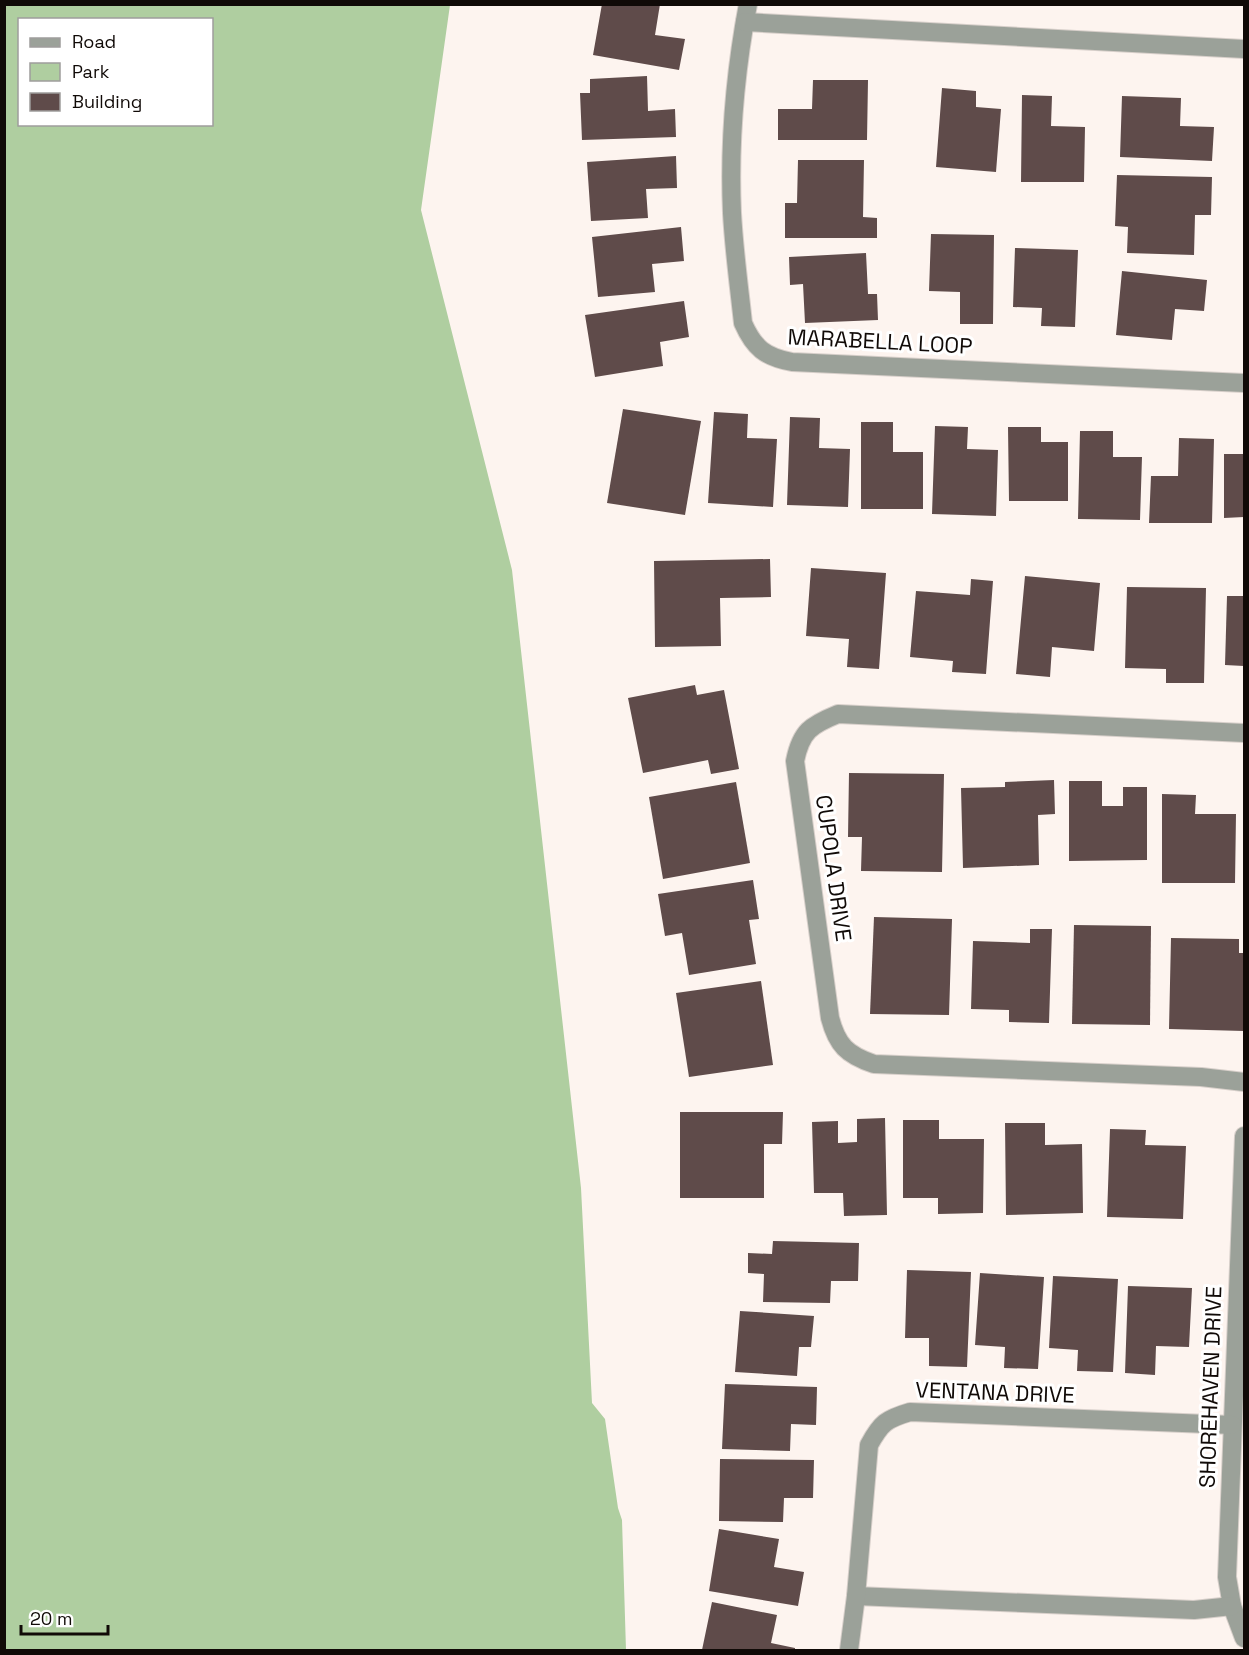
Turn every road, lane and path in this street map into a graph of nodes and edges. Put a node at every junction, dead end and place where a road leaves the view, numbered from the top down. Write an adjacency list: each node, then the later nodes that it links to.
1 (746, 13): 2 (street); 3 (street, MARABELLA LOOP)
2 (1245, 49)
3 (1245, 383)
4 (1245, 733): 5 (street, CUPOLA DRIVE)
5 (1245, 1082)
6 (1245, 1136): 7 (street, SHOREHAVEN DRIVE)
7 (1232, 1425): 8 (street, VENTANA DRIVE); 9 (street, SHOREHAVEN DRIVE)
8 (856, 1596): 9 (street); 11 (street, VENTANA DRIVE)
9 (1232, 1606): 10 (street, SHOREHAVEN DRIVE)
10 (1245, 1638)
11 (849, 1650)

